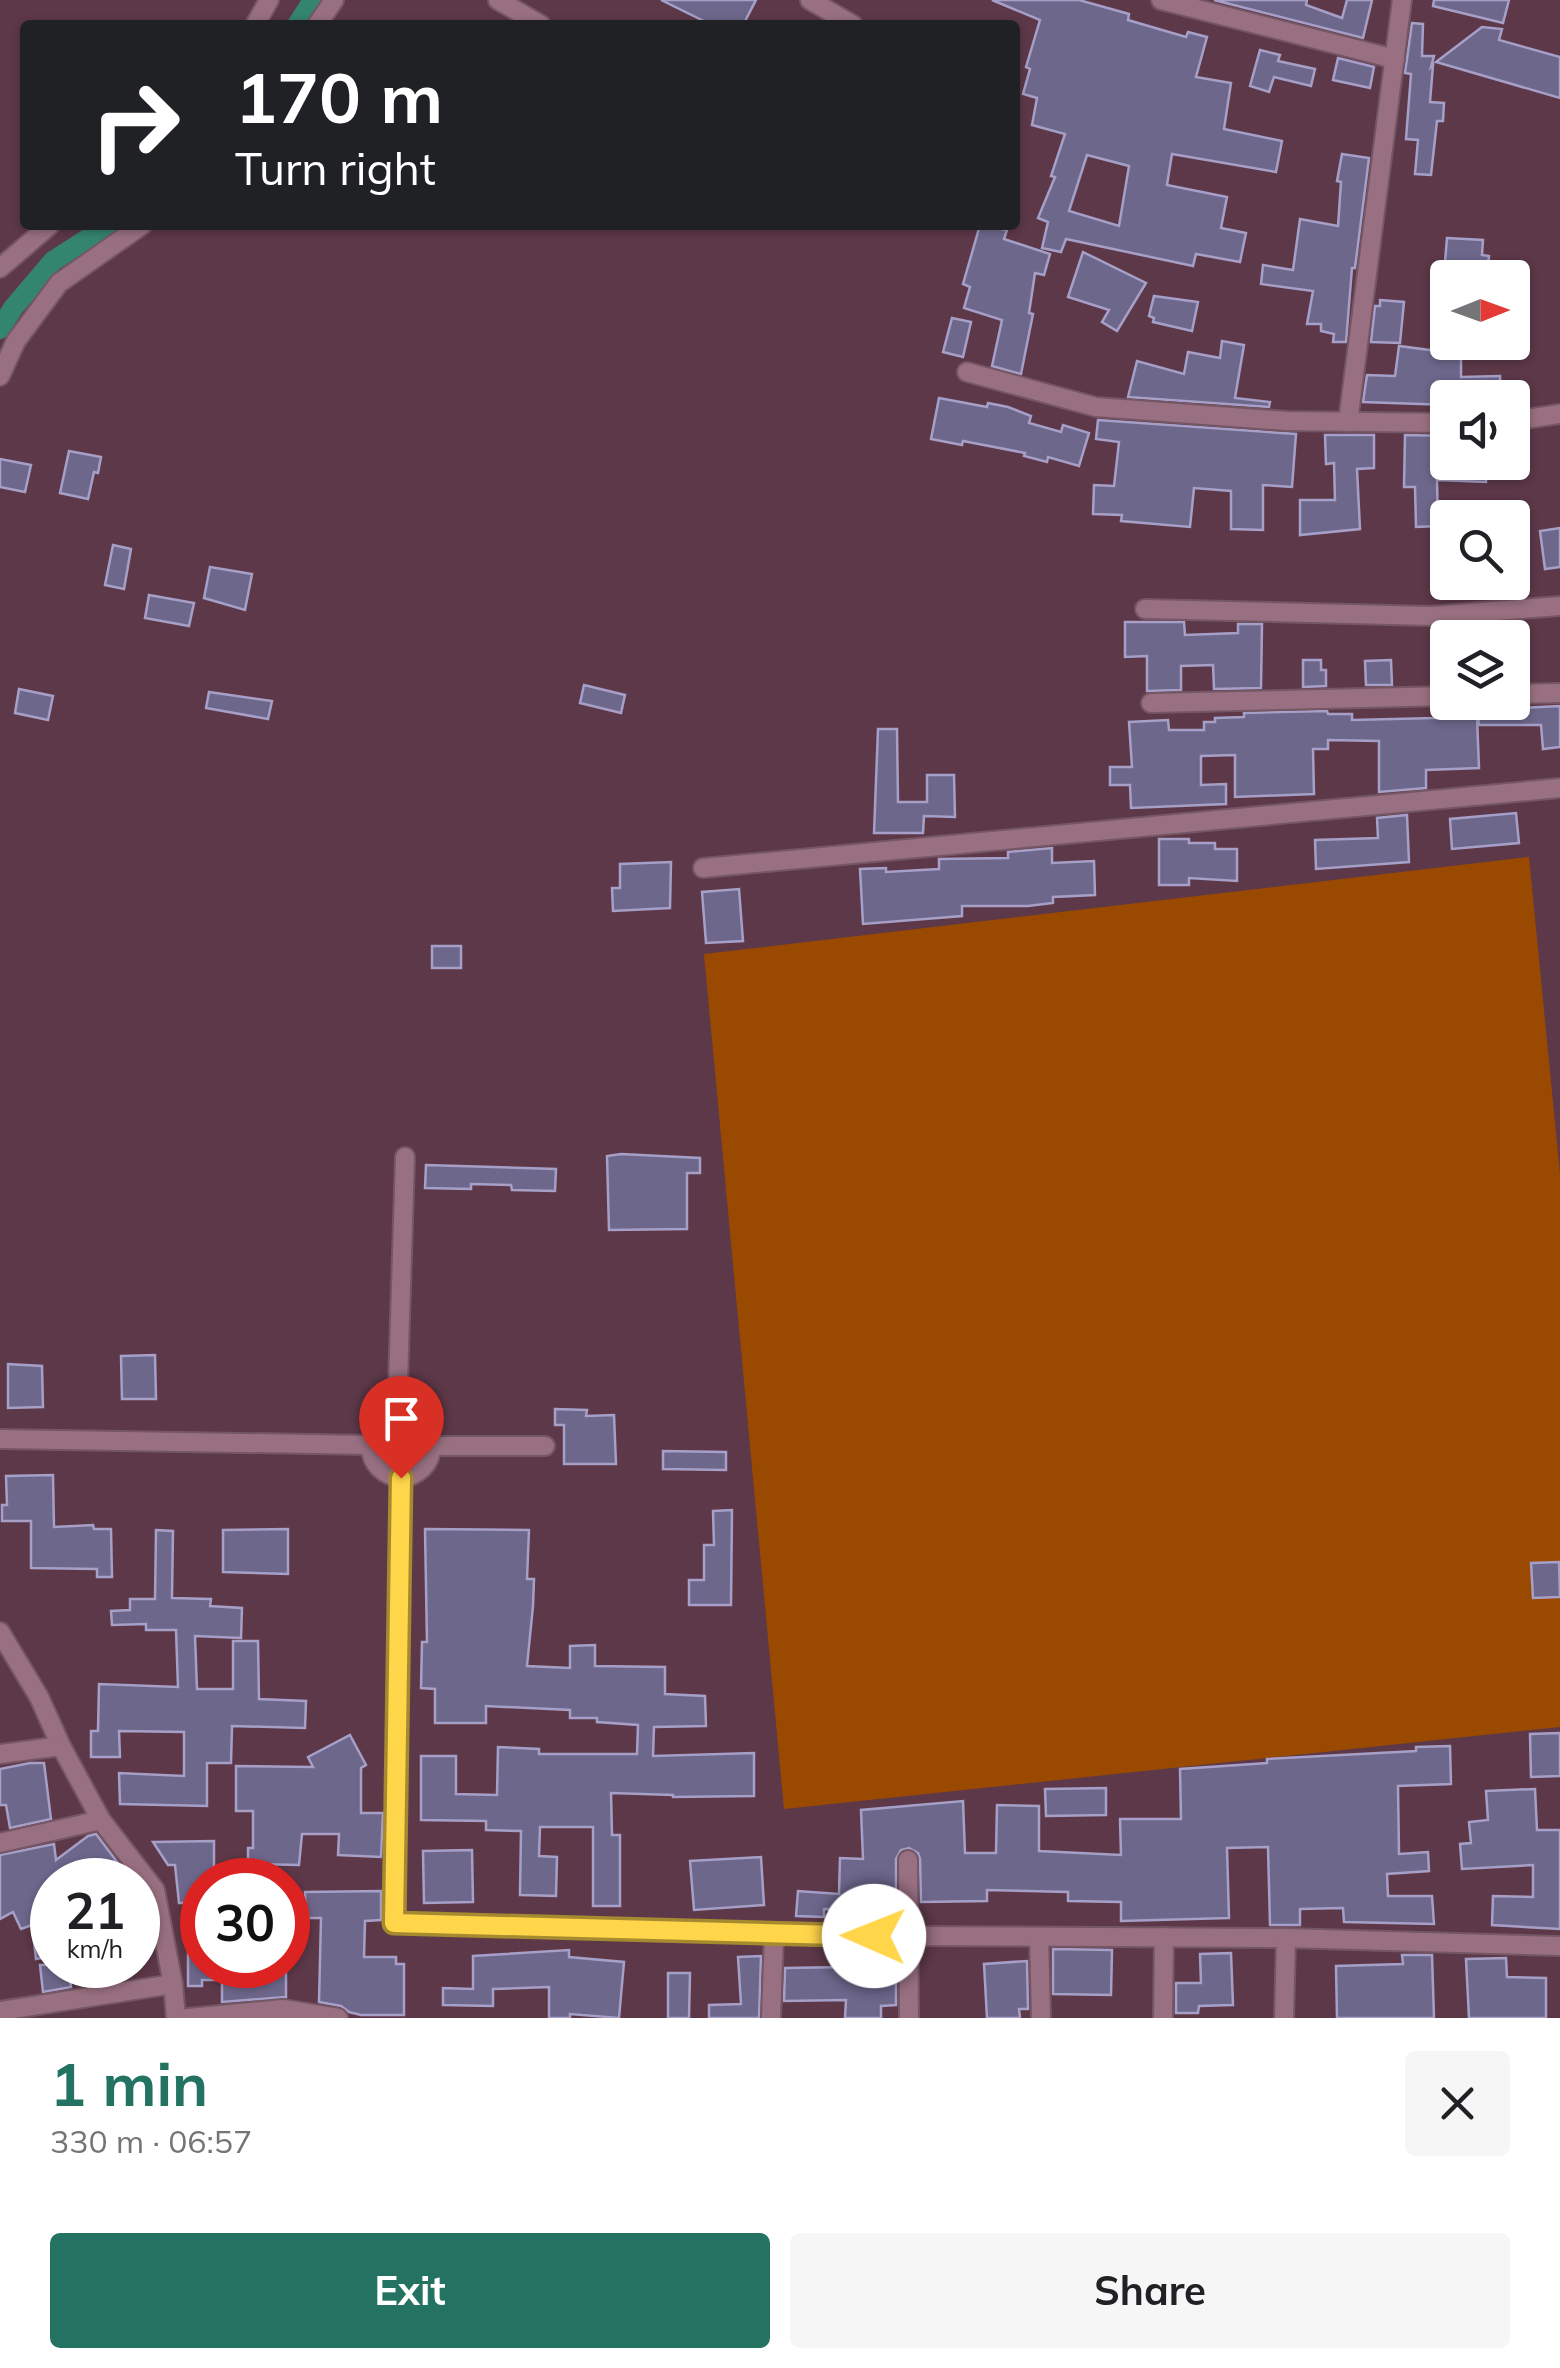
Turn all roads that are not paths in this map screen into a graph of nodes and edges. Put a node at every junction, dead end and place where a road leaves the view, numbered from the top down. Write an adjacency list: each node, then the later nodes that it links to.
1 (498, 0): 5 (street)
2 (810, 0): 6 (street)
3 (1161, 0): 7 (street)
4 (1402, 0): 7 (street)
5 (532, 20)
6 (844, 20)
7 (1395, 59): 15 (street)
8 (44, 230): 10 (street)
9 (135, 230): 12 (street)
10 (0, 268)
11 (966, 372): 15 (street)
12 (0, 376)
13 (1560, 414): 14 (street)
14 (1530, 418)
15 (1348, 422): 16 (street)
16 (1430, 423)
17 (1560, 606): 18 (street)
18 (1145, 609)
19 (1560, 693): 20 (street)
20 (1530, 694)
21 (1430, 696): 22 (street)
22 (1151, 703)
23 (1560, 788): 24 (street)
24 (703, 868)
25 (405, 1157): 26 (street)
26 (397, 1416): 28 (street); 29 (street)
27 (0, 1439): 28 (street)
28 (370, 1445): 31 (street)
29 (431, 1446): 30 (street); 31 (street)
30 (545, 1446)
31 (401, 1478): 39 (street)
32 (0, 1632): 33 (street)
33 (9, 1663): 34 (street)
34 (61, 1746): 35 (street); 36 (street)
35 (0, 1754)
36 (101, 1820): 37 (street); 45 (street)
37 (0, 1843)
38 (908, 1860): 40 (street)
39 (774, 1934): 40 (street); 50 (street)
40 (908, 1936): 41 (street); 51 (street)
41 (1039, 1937): 42 (street); 52 (street)
42 (1164, 1937): 43 (street); 53 (street)
43 (1286, 1938): 44 (street); 54 (street)
44 (1560, 1946)
45 (173, 1984): 46 (street); 47 (street)
46 (0, 2012)
47 (176, 2018)
48 (188, 2018): 49 (street)
49 (338, 2018)
50 (771, 2018)
51 (909, 2018)
52 (1041, 2018)
53 (1163, 2018)
54 (1284, 2018)

